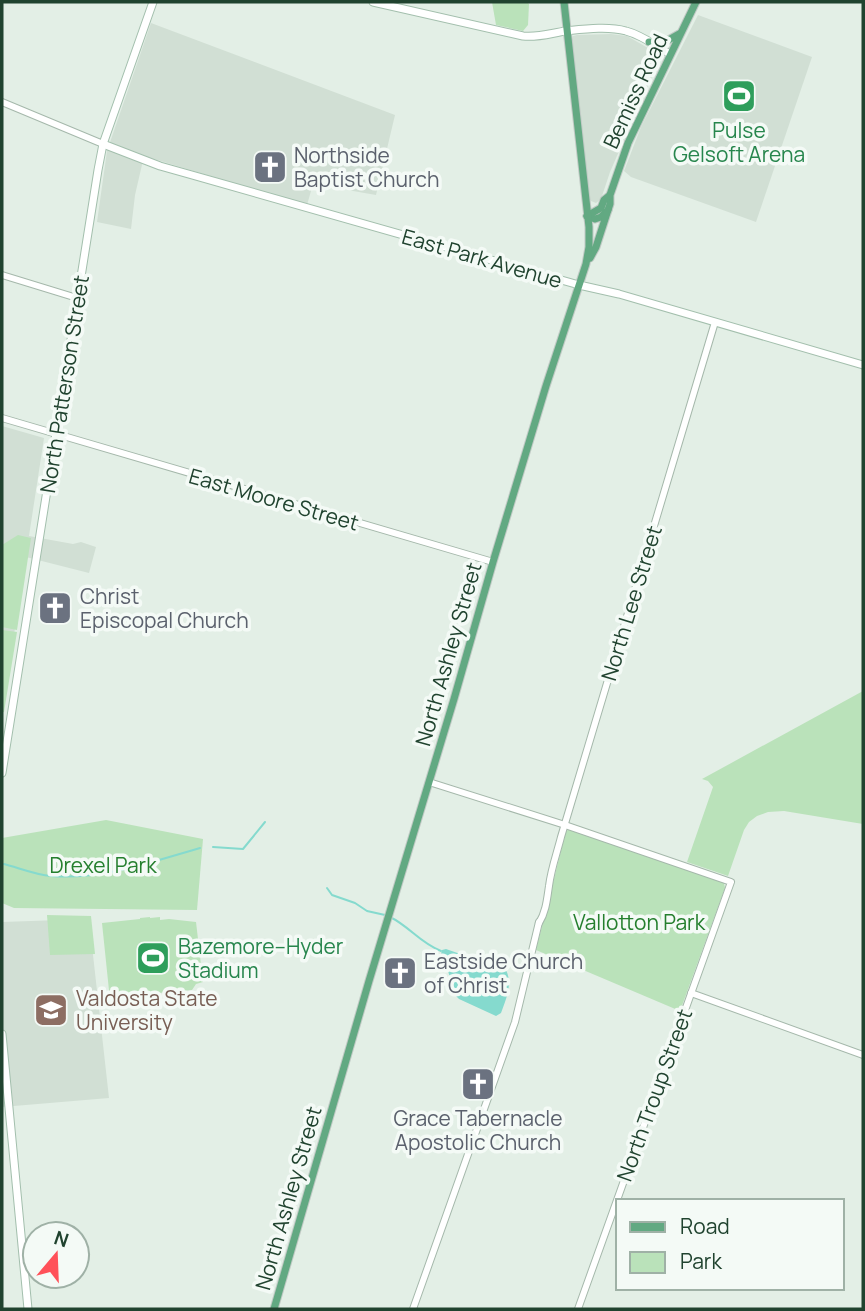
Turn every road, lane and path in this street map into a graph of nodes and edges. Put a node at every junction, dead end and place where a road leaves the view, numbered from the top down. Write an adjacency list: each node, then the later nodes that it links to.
1 (153, 2): 10 (main road, North Patterson Street)
2 (373, 2): 5 (main road)
3 (564, 2): 5 (main road, North Ashley Street)
4 (696, 2): 6 (main road, Bemiss Road)
5 (568, 31): 7 (main road); 13 (main road, North Ashley Street)
6 (682, 32): 7 (main road); 8 (main road, Bemiss Road)
7 (649, 42): 8 (main road)
8 (670, 54): 11 (main road, Bemiss Road)
9 (2, 102): 10 (street)
10 (103, 144): 16 (main road, East Park Avenue); 17 (main road, North Patterson Street)
11 (609, 196): 12 (main road, Bemiss Road); 13 (main road, Bemiss Road)
12 (608, 210): 13 (main road); 14 (main road, Bemiss Road)
13 (587, 216): 14 (main road, North Ashley Street)
14 (586, 264): 16 (main road, North Ashley Street)
15 (2, 275): 17 (street)
16 (579, 285): 18 (main road, East Park Avenue); 22 (main road, North Ashley Street)
17 (77, 298): 21 (main road, North Patterson Street)
18 (715, 322): 19 (main road, East Park Avenue); 25 (street, North Lee Street)
19 (863, 365)
20 (2, 418): 21 (street, East Moore Street)
21 (55, 435): 22 (street, East Moore Street); 23 (main road, North Patterson Street)
22 (493, 562): 24 (main road, North Ashley Street)
23 (2, 773)
24 (429, 782): 25 (street); 32 (main road, North Ashley Street)
25 (565, 825): 26 (street, North Troup Street); 33 (street, North Lee Street)
26 (691, 993): 28 (street); 29 (street, North Troup Street)
27 (2, 1034): 31 (main road)
28 (863, 1055)
29 (617, 1199)
30 (616, 1203): 34 (street, North Troup Street)
31 (28, 1309)
32 (274, 1309)
33 (413, 1309)
34 (578, 1309)

